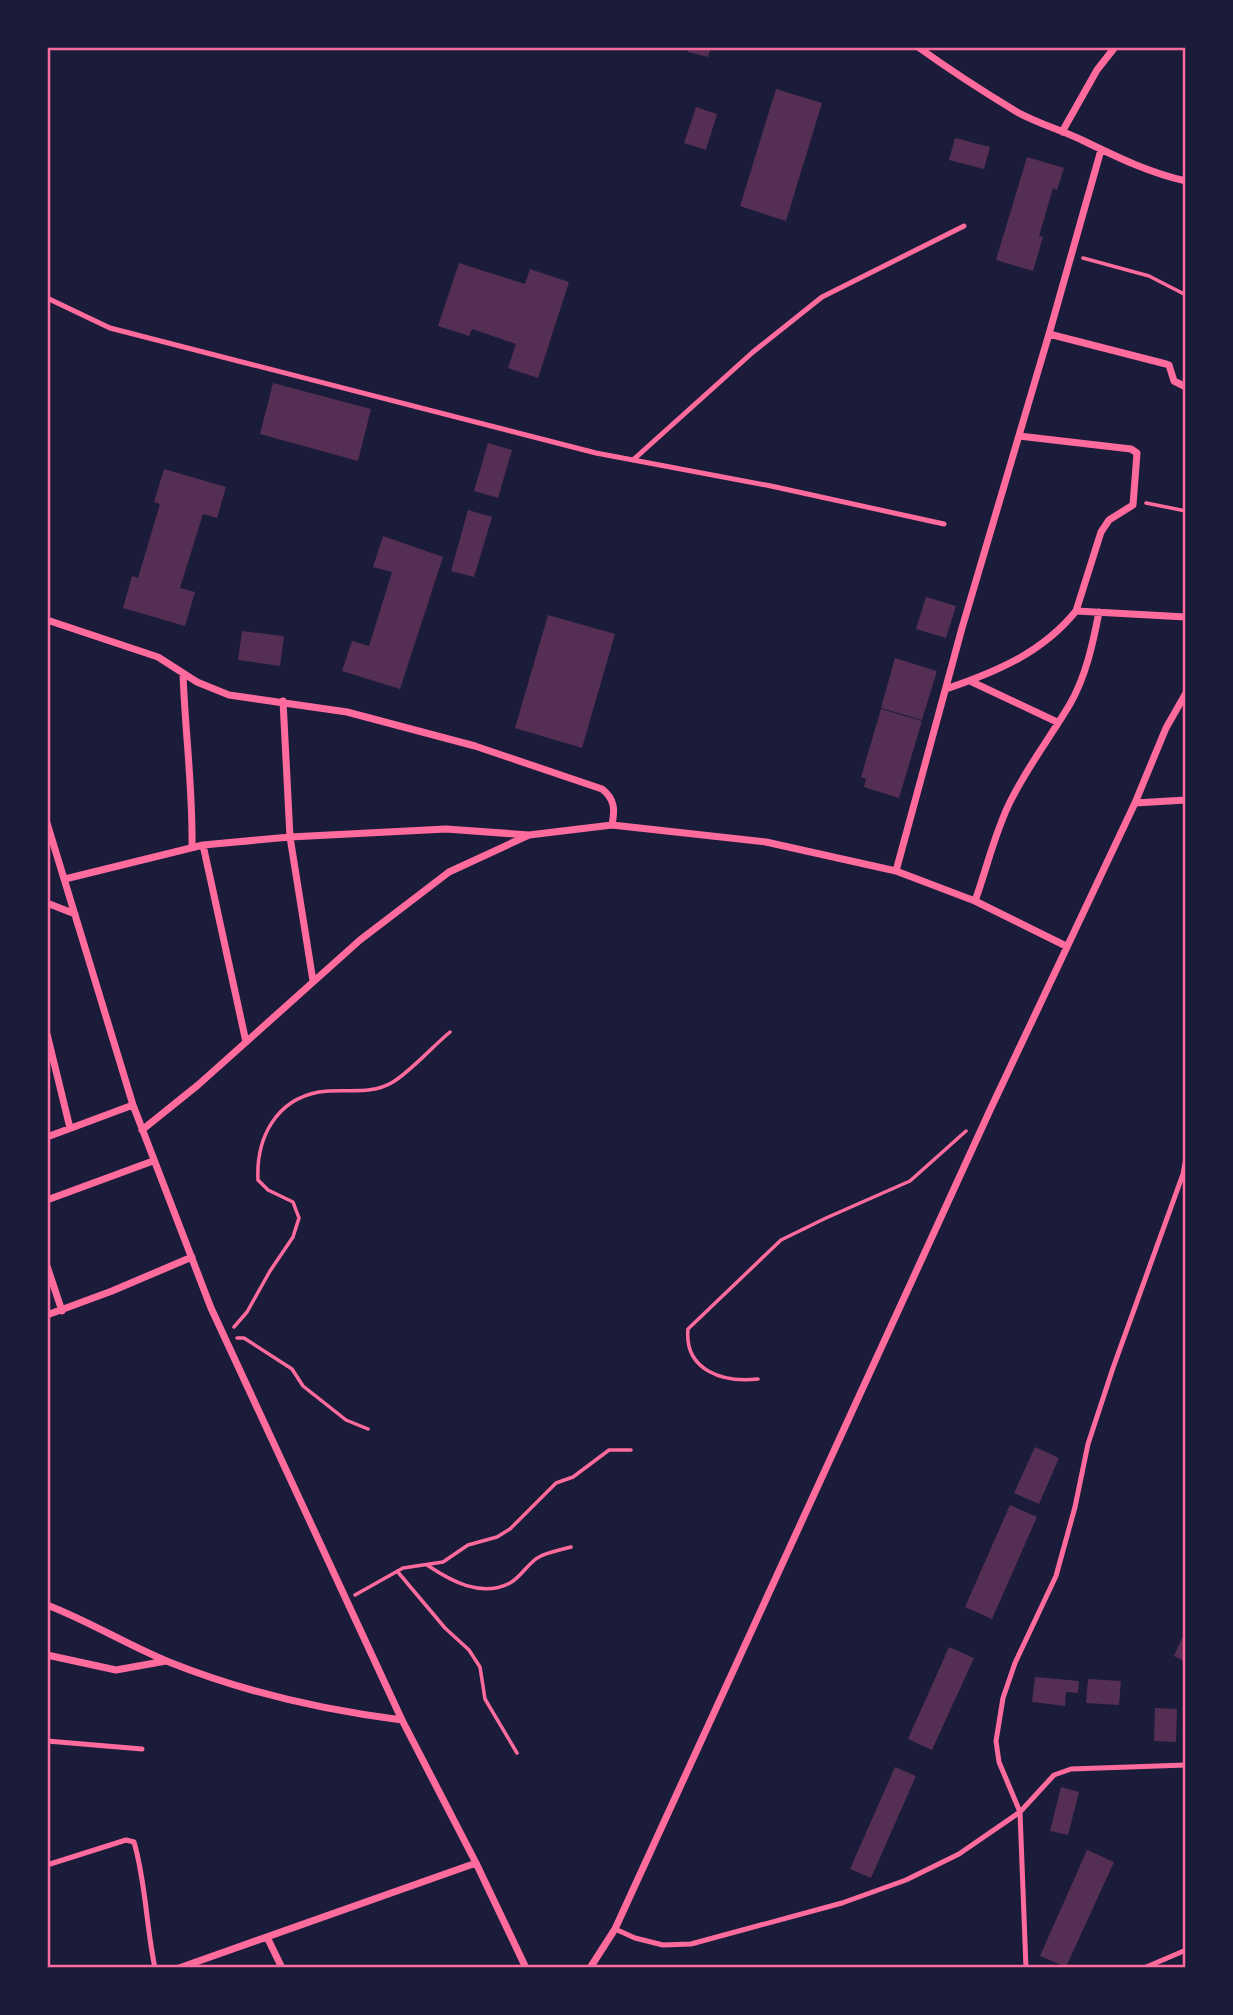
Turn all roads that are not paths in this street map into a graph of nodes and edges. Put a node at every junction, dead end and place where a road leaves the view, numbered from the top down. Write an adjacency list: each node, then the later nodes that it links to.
1 (918, 47): 3 (street)
2 (1115, 47): 3 (street)
3 (1062, 132): 4 (street)
4 (1101, 150): 5 (street); 8 (street)
5 (1186, 181)
6 (964, 226): 11 (lane)
7 (47, 298): 11 (lane)
8 (1049, 334): 9 (street); 10 (street)
9 (1186, 387)
10 (1018, 436): 13 (street); 19 (street)
11 (633, 460): 12 (lane)
12 (944, 524)
13 (1076, 611): 14 (street); 18 (street)
14 (1099, 612): 15 (street); 24 (street)
15 (1186, 617)
16 (47, 620): 17 (street)
17 (183, 674): 21 (street); 32 (street)
18 (970, 681): 19 (street); 24 (street)
19 (946, 689): 33 (street)
20 (1186, 693): 23 (street)
21 (283, 701): 28 (street); 30 (street)
22 (1186, 710): 23 (street)
23 (1174, 714): 26 (street)
24 (1057, 722): 35 (street)
25 (1186, 800): 26 (street)
26 (1135, 803): 38 (street)
27 (47, 823): 34 (street)
28 (612, 825): 29 (street); 33 (street)
29 (530, 835): 30 (street); 39 (street)
30 (290, 838): 31 (street); 39 (street)
31 (203, 845): 32 (street); 41 (street)
32 (192, 847): 34 (street)
33 (896, 871): 35 (street)
34 (65, 879): 37 (street)
35 (975, 901): 38 (street)
36 (47, 903): 37 (street)
37 (75, 914): 42 (street)
38 (1066, 946): 63 (street)
39 (313, 981): 41 (street)
40 (47, 1034): 43 (street)
41 (246, 1042): 44 (street)
42 (133, 1105): 43 (street); 44 (street)
43 (70, 1128): 45 (street)
44 (142, 1130): 47 (street)
45 (47, 1138)
46 (1186, 1158): 60 (lane)
47 (153, 1161): 48 (street); 49 (street)
48 (47, 1200)
49 (192, 1257): 51 (street); 56 (street)
50 (47, 1266): 51 (street)
51 (62, 1311): 52 (street)
52 (47, 1315)
53 (47, 1605): 55 (street)
54 (47, 1655): 55 (street)
55 (167, 1661): 56 (street)
56 (402, 1720): 61 (street)
57 (47, 1741): 58 (lane)
58 (142, 1749)
59 (1186, 1765): 60 (lane)
60 (1020, 1812): 63 (lane); 71 (lane)
61 (476, 1863): 64 (street); 69 (street)
62 (47, 1865): 66 (lane)
63 (615, 1929): 70 (street)
64 (267, 1937): 67 (street); 68 (street)
65 (1186, 1950): 72 (lane)
66 (155, 1968)
67 (179, 1968)
68 (282, 1968)
69 (526, 1968)
70 (590, 1968)
71 (1026, 1968)
72 (1144, 1968)

